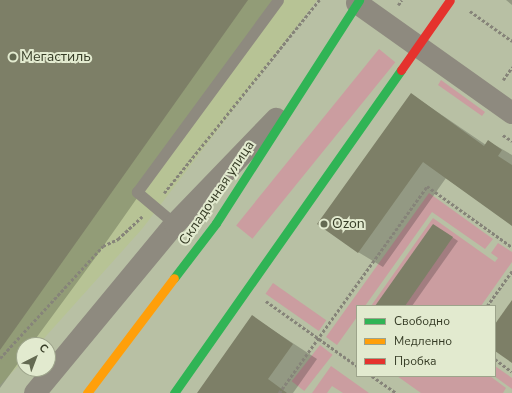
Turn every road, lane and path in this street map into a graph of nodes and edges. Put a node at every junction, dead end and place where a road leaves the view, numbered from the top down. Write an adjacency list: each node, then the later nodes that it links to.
1 (278, 0): 11 (lane)
2 (450, 0): 6 (street)
3 (357, 1): 6 (street); 9 (street, Складочная улица)
4 (468, 9): 5 (path)
5 (512, 41)
6 (418, 46): 10 (street); 23 (street)
7 (512, 67): 8 (path)
8 (502, 81)
9 (293, 100): 11 (street); 22 (street, Складочная улица)
10 (512, 113)
11 (175, 224): 21 (street)
12 (512, 247): 16 (path)
13 (512, 271): 15 (path)
14 (263, 299): 16 (path)
15 (488, 305)
16 (318, 338): 18 (path); 24 (path)
17 (496, 360): 19 (path)
18 (356, 365)
19 (512, 372)
20 (373, 377): 25 (path)
21 (35, 393)
22 (87, 393)
23 (174, 393)
24 (280, 393)
25 (396, 393)

